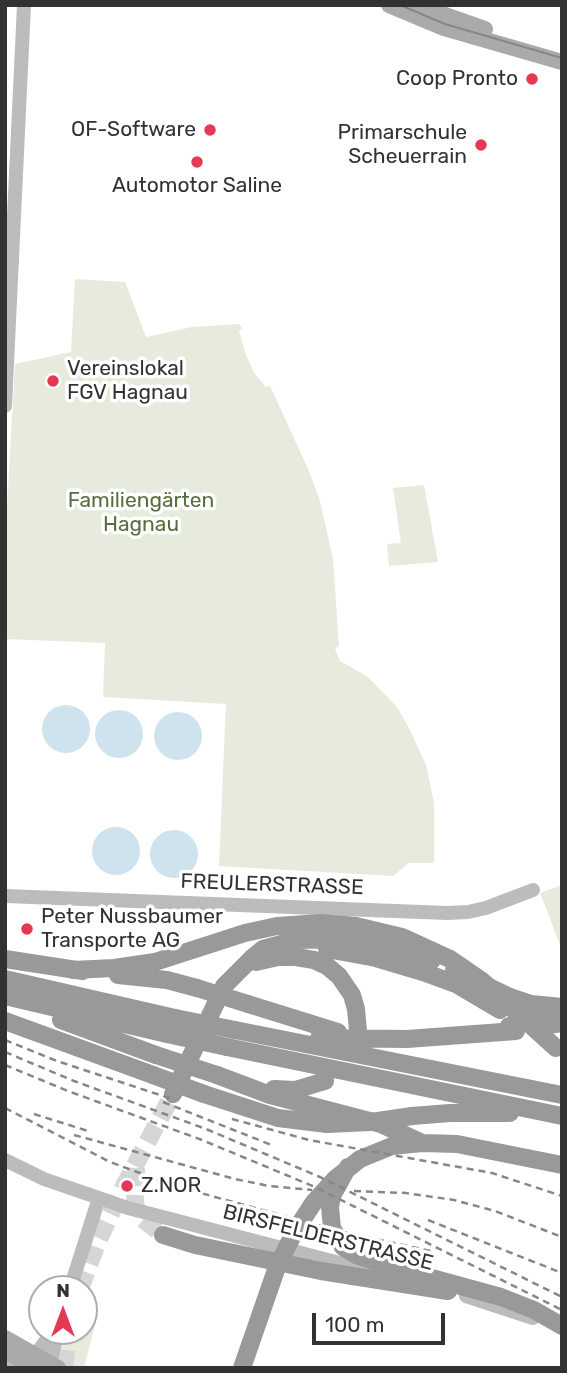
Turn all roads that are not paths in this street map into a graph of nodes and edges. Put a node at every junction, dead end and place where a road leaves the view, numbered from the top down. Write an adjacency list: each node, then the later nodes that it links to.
1 (24, 5): 6 (main road)
2 (389, 5): 5 (main road)
3 (417, 5): 4 (main road)
4 (562, 51)
5 (562, 62)
6 (10, 237): 7 (main road)
7 (5, 406)
8 (533, 890): 9 (main road, FREULERSTRASSE)
9 (5, 896)
10 (5, 959): 12 (highway)
11 (246, 965): 15 (highway, bridge); 20 (highway); 22 (highway); 25 (highway)
12 (73, 970): 21 (highway, bridge); 22 (highway)
13 (5, 979): 18 (highway)
14 (5, 997): 18 (highway); 24 (highway, bridge)
15 (562, 1007)
16 (554, 1020): 21 (highway, bridge)
17 (5, 1021): 27 (highway, bridge)
18 (171, 1026): 19 (highway, bridge); 27 (highway, bridge)
19 (236, 1030): 21 (highway); 26 (highway)
20 (358, 1031)
21 (376, 1039)
22 (559, 1050)
23 (325, 1080): 24 (highway)
24 (250, 1086): 28 (highway)
25 (173, 1094)
26 (562, 1096)
27 (556, 1114)
28 (422, 1143): 30 (highway); 31 (highway)
29 (5, 1160): 32 (main road, BIRSFELDERSTRASSE)
30 (562, 1165)
31 (348, 1167): 36 (highway); 44 (highway, bridge)
32 (99, 1198): 34 (main road); 35 (main road, BIRSFELDERSTRASSE)
33 (163, 1235): 35 (highway)
34 (74, 1275)
35 (450, 1291): 36 (main road, BIRSFELDERSTRASSE)
36 (562, 1327)
37 (5, 1338): 42 (main road)
38 (50, 1345): 42 (main road)
39 (53, 1345): 42 (main road)
40 (5, 1350): 42 (main road)
41 (5, 1358): 43 (main road)
42 (45, 1365)
43 (15, 1368)
44 (242, 1368)

